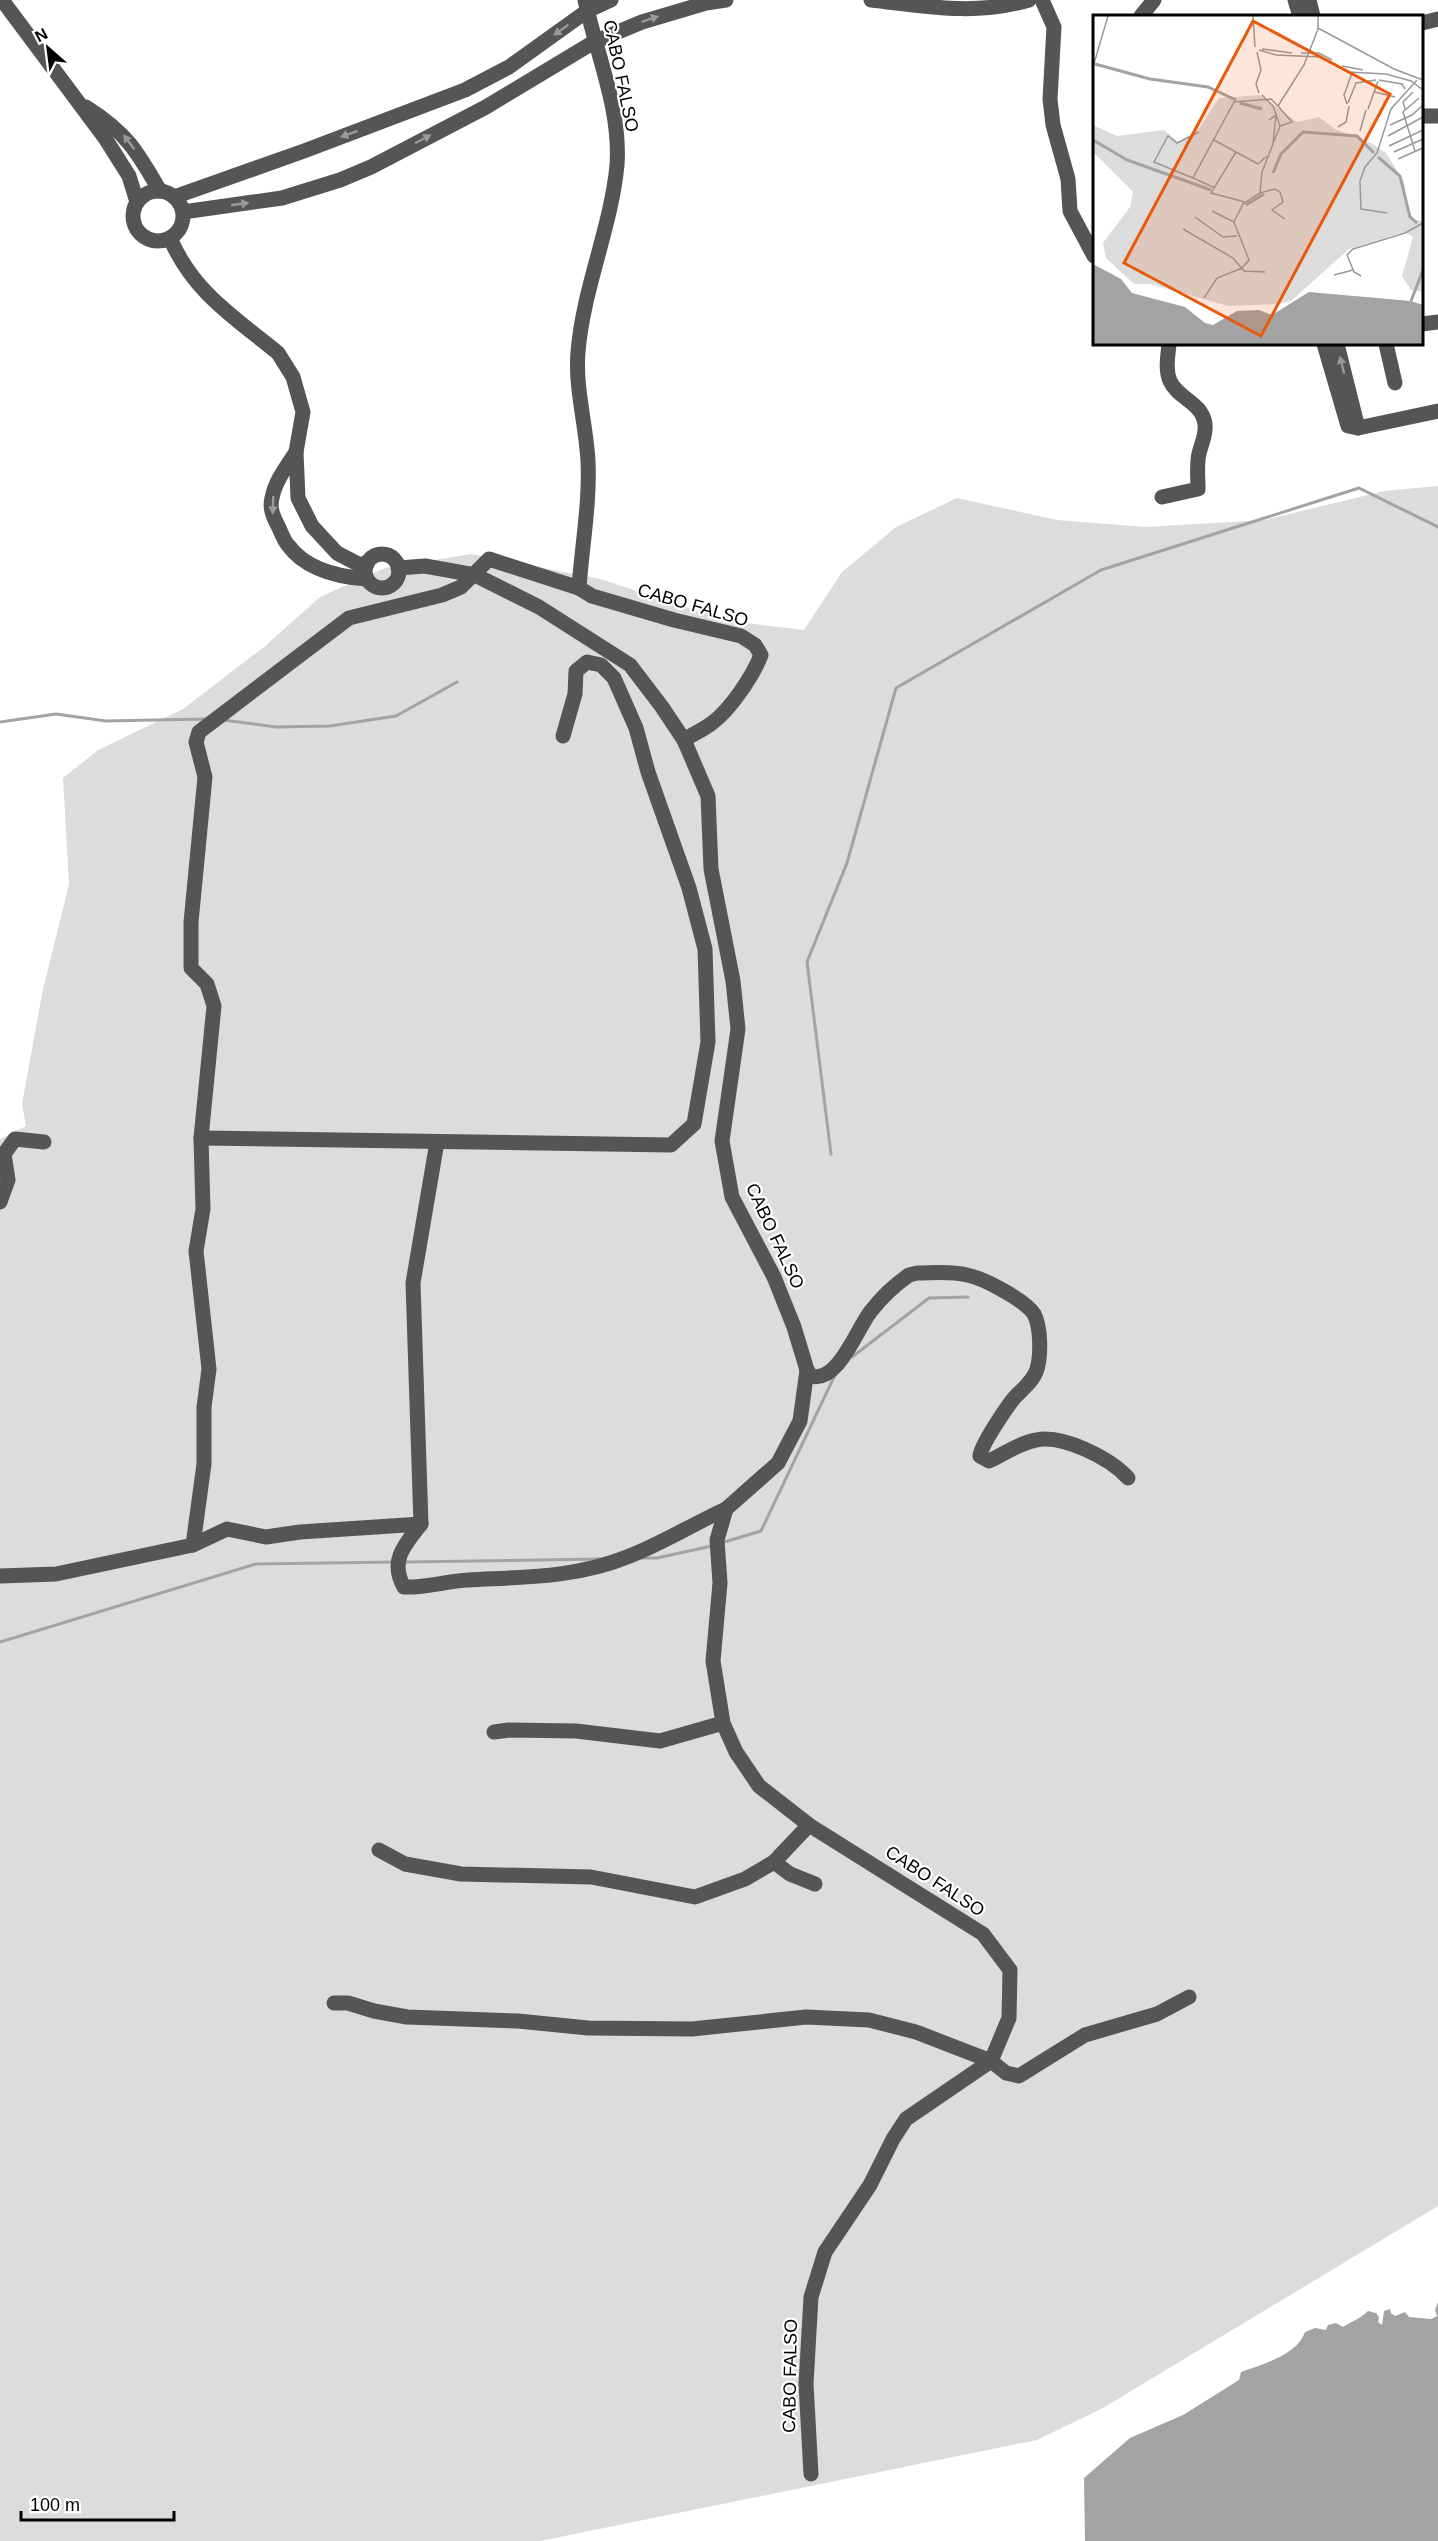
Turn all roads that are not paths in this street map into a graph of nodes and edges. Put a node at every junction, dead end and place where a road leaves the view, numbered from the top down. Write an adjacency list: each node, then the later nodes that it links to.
1 (2, 0): 17 (street)
2 (611, 0): 10 (street)
3 (726, 0): 16 (street, one-way to 3)
4 (871, 0): 5 (street)
5 (1029, 0)
6 (1042, 0): 22 (street)
7 (1154, 0): 11 (street)
8 (1295, 0): 12 (street)
9 (1309, 0): 13 (street)
10 (586, 6): 16 (street, CABO FALSO); 18 (street, one-way to 18)
11 (1142, 15)
12 (1300, 15)
13 (1313, 15)
14 (1438, 19): 15 (street)
15 (1423, 23)
16 (594, 42): 20 (street, one-way to 16); 41 (street, CABO FALSO)
17 (78, 102): 18 (street, one-way to 17); 19 (street)
18 (167, 194): 19 (street); 20 (street)
19 (137, 202): 21 (street)
20 (183, 212): 21 (street)
21 (170, 238): 32 (street)
22 (1093, 252)
23 (1438, 322): 24 (street)
24 (1423, 324)
25 (1169, 345): 35 (street)
26 (1324, 345): 31 (street)
27 (1337, 345): 31 (street, one-way to 27)
28 (1386, 345): 29 (street)
29 (1395, 383)
30 (1438, 411): 31 (street)
31 (1358, 428)
32 (296, 452): 33 (street); 34 (street)
33 (279, 477): 34 (street); 38 (street, one-way to 38)
34 (298, 477): 36 (street)
35 (1162, 497)
36 (337, 553): 38 (street); 39 (street)
37 (398, 568): 39 (street); 39 (street); 40 (street)
38 (326, 572): 39 (street)
39 (367, 572)
40 (475, 575): 41 (street); 43 (street); 44 (street)
41 (579, 588): 43 (street, CABO FALSO)
42 (563, 736): 46 (street)
43 (684, 740): 48 (street, CABO FALSO)
44 (201, 1138): 46 (street); 54 (street)
45 (44, 1142): 47 (street)
46 (436, 1142): 51 (street)
47 (0, 1202)
48 (807, 1370): 49 (street); 50 (street, CABO FALSO)
49 (1128, 1478)
50 (726, 1509): 52 (street); 53 (street, CABO FALSO)
51 (421, 1524): 52 (street); 54 (street)
52 (693, 1526): 53 (street)
53 (717, 1540): 56 (street, CABO FALSO)
54 (193, 1545): 55 (street)
55 (0, 1576)
56 (723, 1723): 57 (street); 58 (street, CABO FALSO)
57 (494, 1732)
58 (809, 1825): 60 (street); 64 (street, CABO FALSO)
59 (379, 1850): 60 (street)
60 (774, 1862): 61 (street)
61 (815, 1884)
62 (1189, 1997): 64 (street)
63 (334, 2004): 64 (street)
64 (991, 2061): 65 (street, CABO FALSO)
65 (811, 2474)

